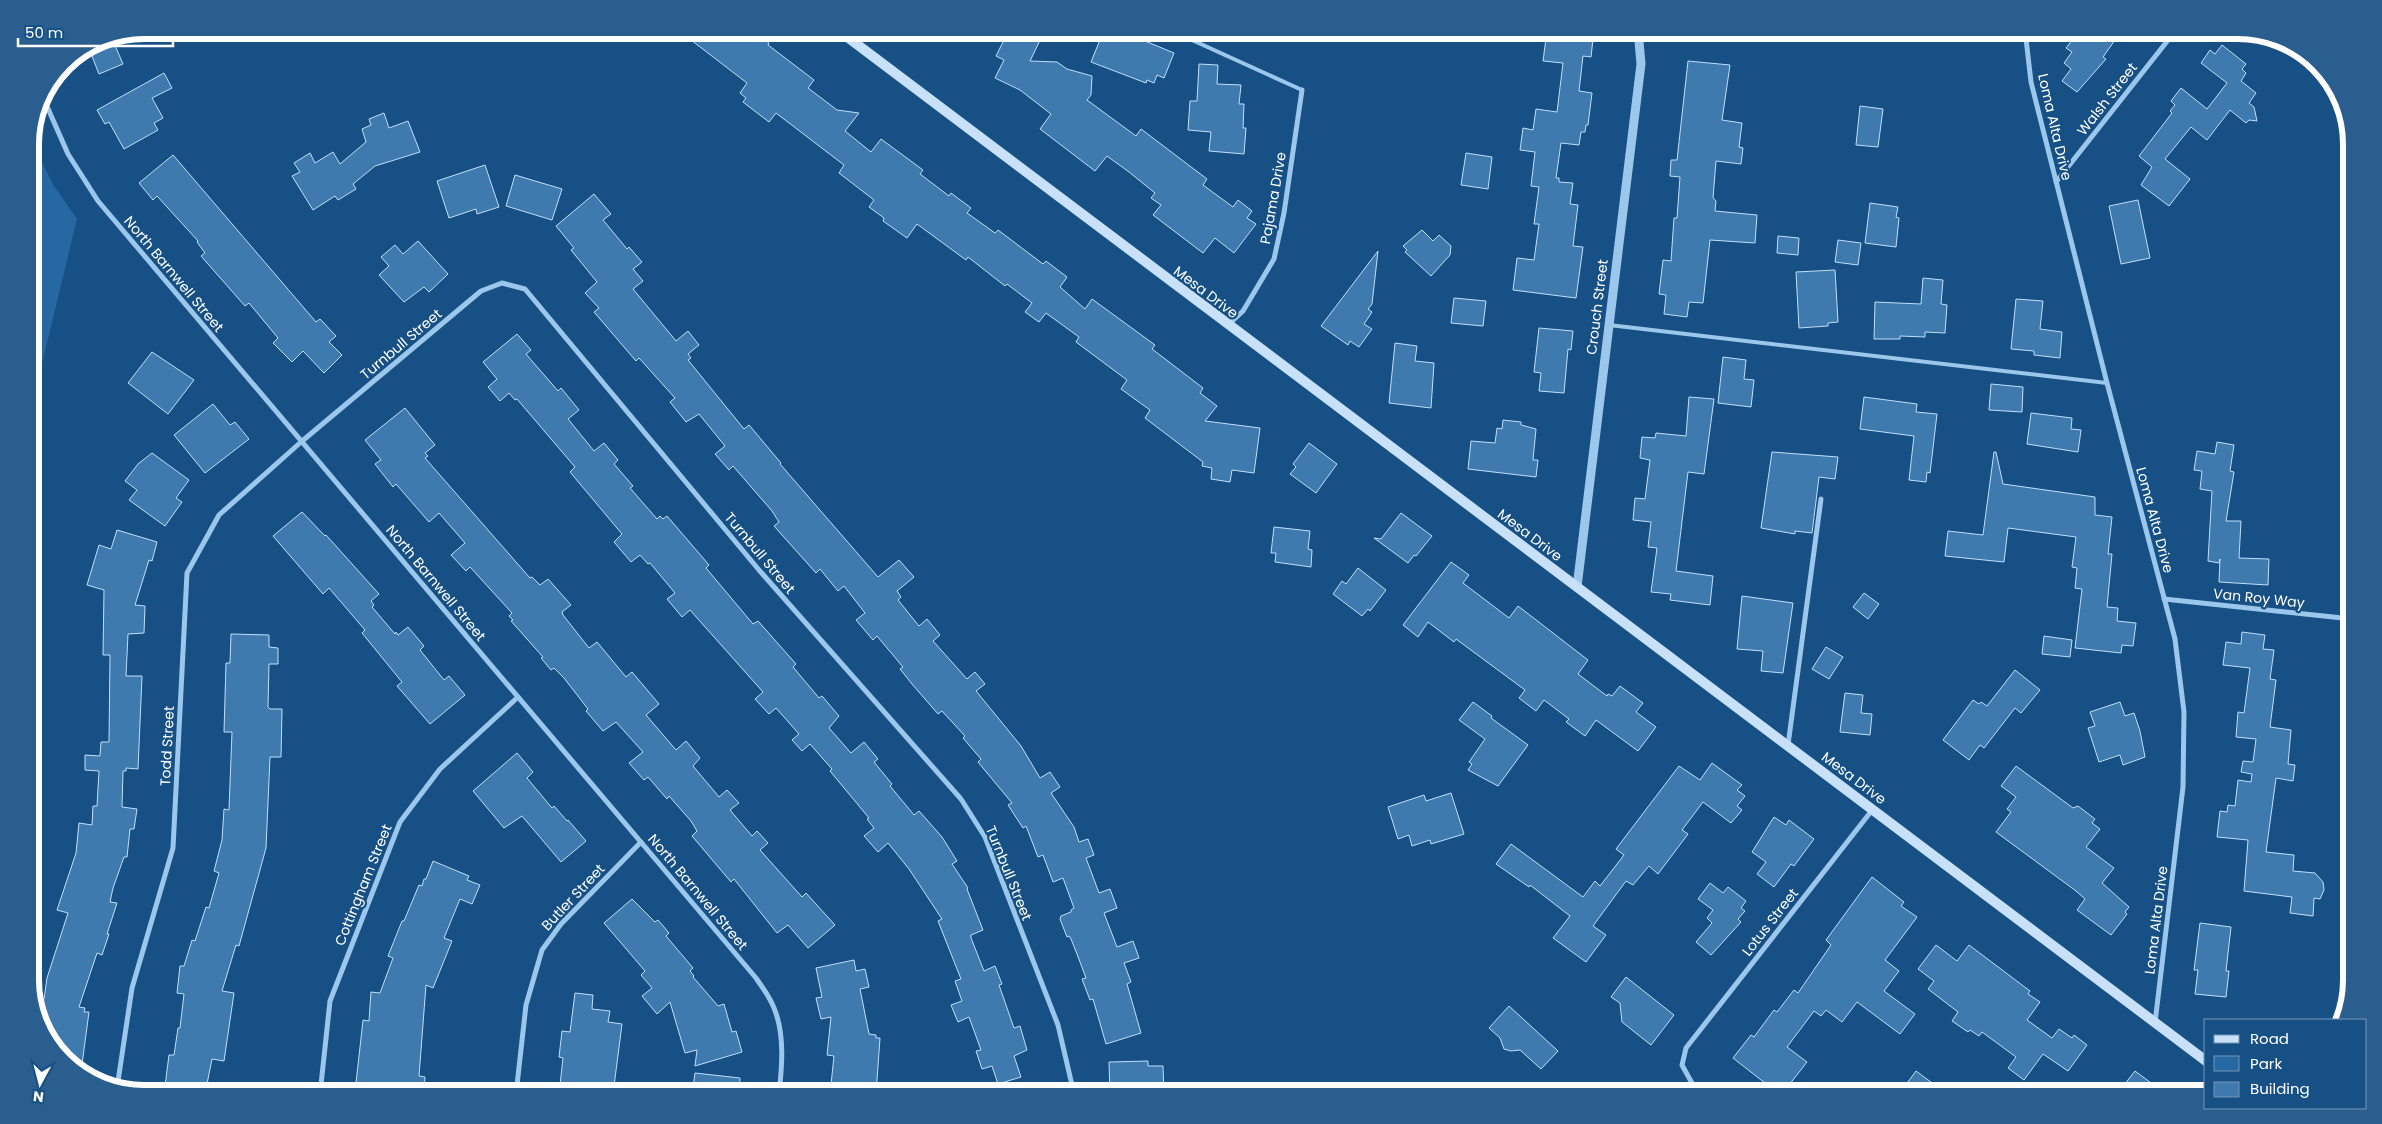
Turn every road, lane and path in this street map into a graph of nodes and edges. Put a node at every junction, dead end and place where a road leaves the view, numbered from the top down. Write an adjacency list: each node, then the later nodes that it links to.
1 (850, 39): 10 (main road, Mesa Drive)
2 (1190, 39): 6 (lane)
3 (1639, 39): 9 (street, Crouch Street)
4 (2026, 39): 8 (street, Loma Alta Drive)
5 (2169, 39): 8 (street, Walsh Street)
6 (1302, 90): 10 (street, Pajama Drive)
7 (46, 105): 12 (street, North Barnwell Street)
8 (2056, 182): 11 (street, Loma Alta Drive)
9 (1609, 325): 11 (lane); 14 (street, Crouch Street)
10 (1228, 326): 14 (main road, Mesa Drive)
11 (2107, 383): 15 (street, Loma Alta Drive)
12 (301, 442): 17 (street, North Barnwell Street); 23 (street, Todd Street); 27 (street, Turnbull Street)
13 (1821, 499): 18 (street)
14 (1576, 587): 18 (main road, Mesa Drive)
15 (2164, 599): 16 (street, Van Roy Way); 21 (street, Loma Alta Drive)
16 (2343, 618)
17 (518, 697): 20 (street, North Barnwell Street); 24 (street, Cottingham Street)
18 (1788, 745): 19 (main road, Mesa Drive)
19 (1873, 809): 21 (main road, Mesa Drive); 28 (street, Lotus Street)
20 (641, 842): 25 (street, Butler Street); 26 (street, North Barnwell Street)
21 (2154, 1023): 22 (main road, Mesa Drive)
22 (2204, 1060)
23 (118, 1082)
24 (321, 1085)
25 (517, 1085)
26 (780, 1085)
27 (1072, 1085)
28 (1693, 1085)

